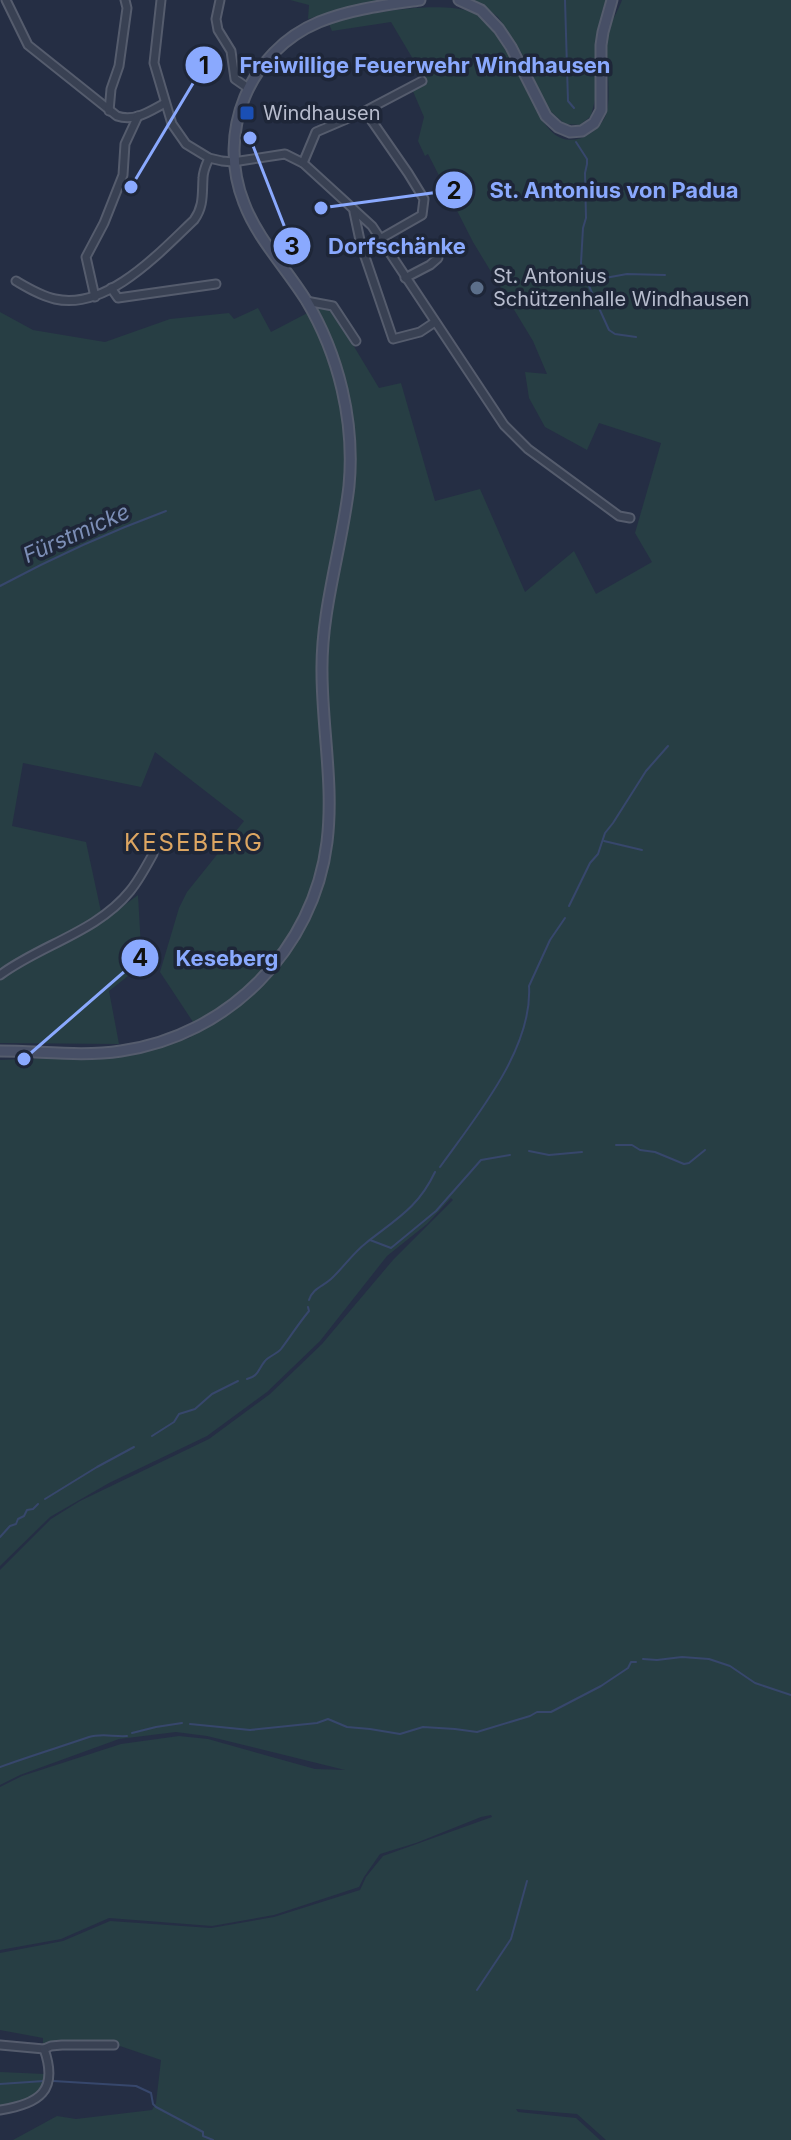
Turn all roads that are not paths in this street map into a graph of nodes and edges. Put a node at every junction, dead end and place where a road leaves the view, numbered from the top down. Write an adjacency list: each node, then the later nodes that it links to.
1 (6, 0): 11 (street)
2 (125, 0): 11 (street)
3 (161, 0): 10 (street)
4 (220, 0): 9 (street)
5 (420, 0): 9 (main road)
6 (459, 0): 7 (main road)
7 (612, 0)
8 (422, 81): 12 (street)
9 (248, 88): 15 (main road)
10 (165, 103): 13 (street); 14 (street)
11 (109, 111): 13 (street)
12 (365, 111): 16 (street); 18 (street)
13 (138, 116): 24 (street)
14 (209, 158): 15 (street); 23 (street)
15 (233, 162): 16 (street); 25 (main road)
16 (303, 163): 17 (street)
17 (354, 209): 18 (street); 26 (street)
18 (380, 239): 20 (street)
19 (438, 258): 20 (street)
20 (405, 278): 26 (street)
21 (16, 281): 24 (street)
22 (216, 284): 23 (street)
23 (111, 288): 24 (street)
24 (95, 297)
25 (306, 301): 27 (street); 31 (main road)
26 (435, 322): 28 (street)
27 (356, 341)
28 (630, 518)
29 (153, 854): 30 (street)
30 (0, 975)
31 (0, 1051)
32 (0, 2045): 34 (street)
33 (114, 2045): 34 (street)
34 (44, 2049): 35 (street)
35 (0, 2110)

